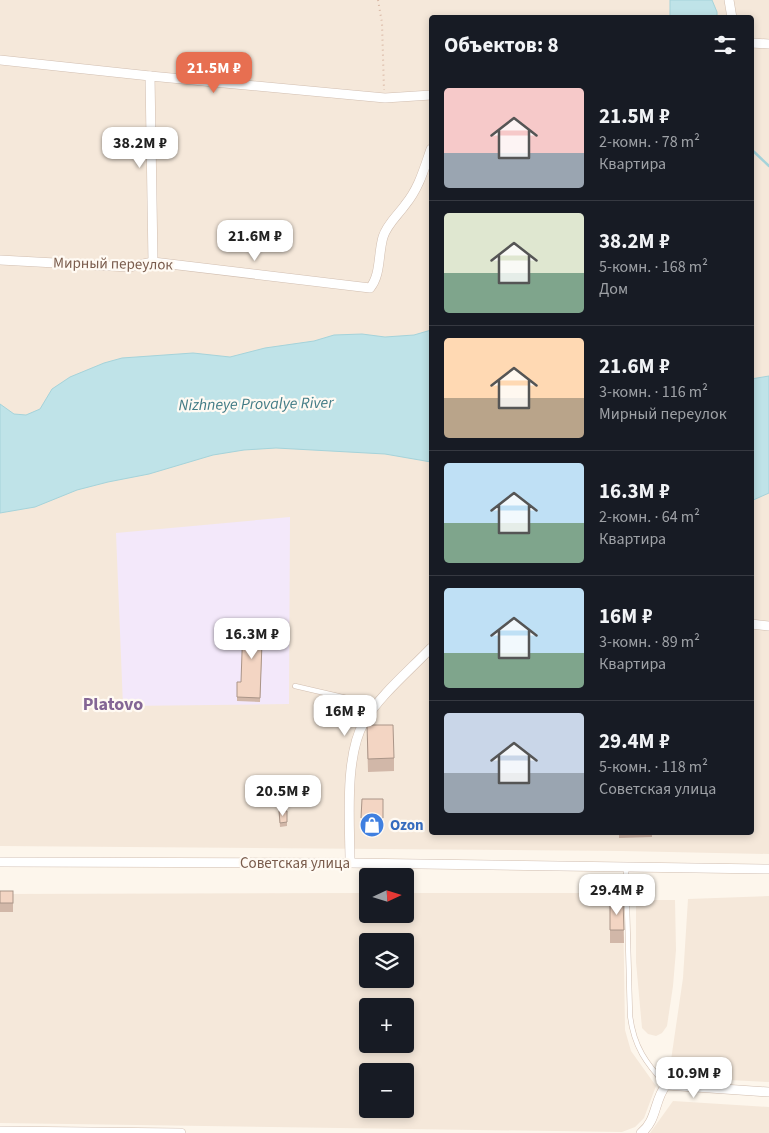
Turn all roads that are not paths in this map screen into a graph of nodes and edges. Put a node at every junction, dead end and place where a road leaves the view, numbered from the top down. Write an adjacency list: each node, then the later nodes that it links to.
1 (730, 0): 2 (street)
2 (732, 15)
3 (754, 43): 4 (street)
4 (769, 44)
5 (0, 60): 6 (street)
6 (150, 76): 7 (street); 10 (street)
7 (429, 95)
8 (429, 155): 10 (street, Мирный переулок)
9 (0, 260): 10 (street, Мирный переулок)
10 (153, 262)
11 (754, 624): 12 (street)
12 (769, 626)
13 (429, 650): 15 (street)
14 (295, 686): 15 (lane)
15 (372, 710): 17 (street)
16 (0, 862): 17 (street, Советская улица)
17 (350, 863): 18 (street, Советская улица)
18 (626, 867): 19 (street, Советская улица); 20 (lane)
19 (769, 869)
20 (666, 1086): 21 (street); 24 (street)
21 (769, 1092)
22 (0, 1131): 23 (street)
23 (181, 1133)
24 (641, 1133)

